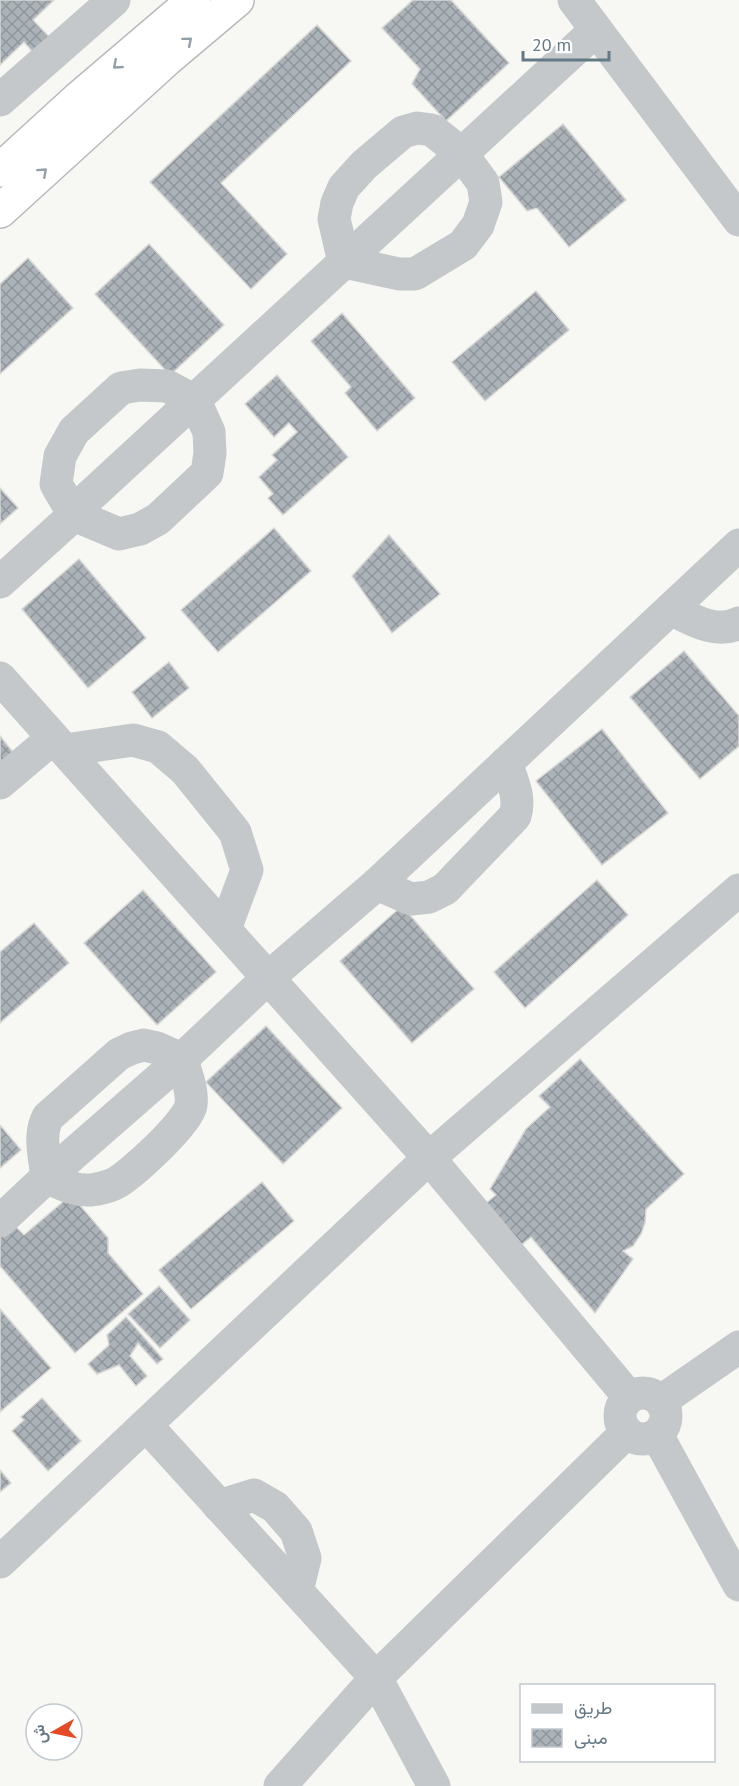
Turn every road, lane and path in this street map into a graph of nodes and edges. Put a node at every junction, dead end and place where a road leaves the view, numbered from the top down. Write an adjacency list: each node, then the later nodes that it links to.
1 (114, 0): 6 (street)
2 (194, 0): 8 (highway, one-way to 8)
3 (237, 0): 9 (highway, one-way to 3)
4 (574, 0): 5 (street)
5 (596, 30): 7 (street); 10 (street)
6 (0, 100)
7 (461, 153): 11 (street); 11 (street); 11 (street)
8 (0, 170)
9 (0, 211)
10 (739, 220)
11 (344, 262): 12 (street)
12 (195, 400): 13 (street); 13 (street); 13 (street)
13 (74, 515): 15 (street)
14 (739, 545): 16 (street)
15 (0, 582)
16 (670, 609): 17 (street); 20 (street)
17 (739, 623)
18 (0, 678): 19 (street)
19 (59, 744): 21 (street); 24 (street); 24 (street)
20 (506, 763): 22 (street); 22 (street)
21 (0, 783)
22 (377, 884): 25 (street)
23 (739, 890): 27 (street)
24 (225, 929): 25 (street)
25 (269, 977): 26 (street); 27 (street)
26 (182, 1059): 28 (street); 28 (street); 28 (street)
27 (429, 1158): 31 (street); 32 (street)
28 (47, 1177): 29 (street)
29 (0, 1221)
30 (739, 1347): 31 (street)
31 (645, 1399): 33 (street)
32 (146, 1425): 34 (street); 36 (street)
33 (642, 1434): 35 (street); 36 (street)
34 (0, 1562)
35 (739, 1585)
36 (376, 1678): 37 (street); 38 (street)
37 (280, 1786)
38 (434, 1786)

